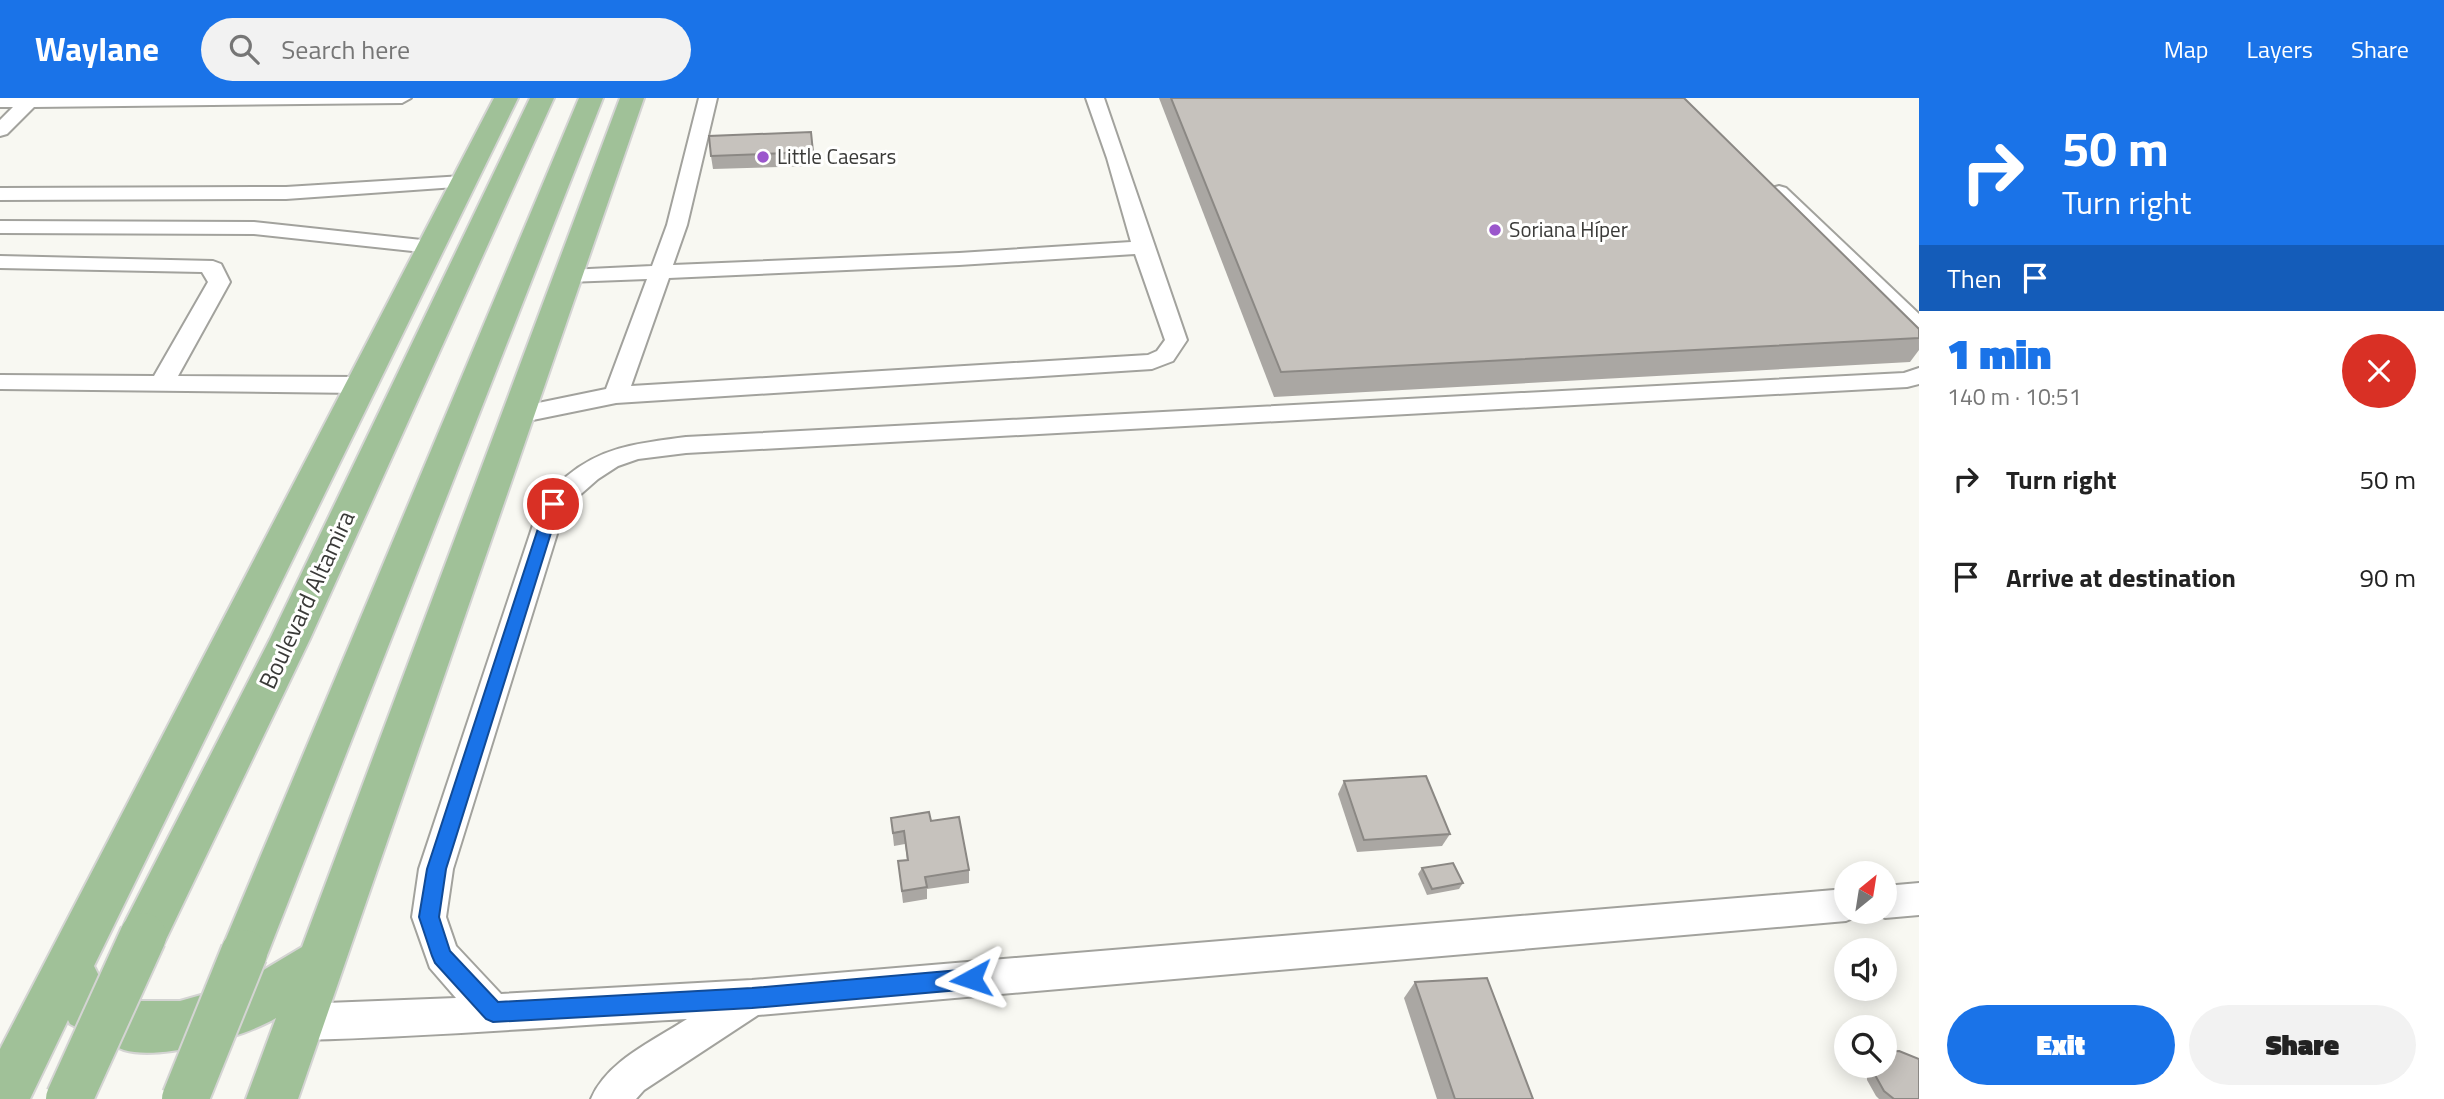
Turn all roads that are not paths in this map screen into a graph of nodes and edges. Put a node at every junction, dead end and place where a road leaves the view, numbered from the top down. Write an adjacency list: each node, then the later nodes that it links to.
1 (402, 98): 8 (lane)
2 (506, 98): 13 (main road)
3 (541, 98): 39 (main road, Boulevard Altamira, bridge)
4 (592, 98): 40 (main road, bridge)
5 (632, 98): 22 (main road)
6 (708, 98): 21 (lane)
7 (1095, 98): 19 (lane)
8 (218, 99): 9 (lane)
9 (31, 100): 10 (lane); 11 (lane)
10 (0, 102)
11 (0, 130)
12 (1760, 174): 23 (lane)
13 (463, 182): 14 (lane); 18 (main road)
14 (114, 193): 15 (lane); 17 (lane)
15 (0, 194)
16 (0, 227): 17 (lane)
17 (87, 228): 18 (lane)
18 (430, 247): 27 (main road)
19 (1143, 247): 21 (lane); 28 (lane)
20 (0, 262): 26 (lane)
21 (660, 271): 22 (lane); 28 (lane)
22 (568, 276): 29 (main road)
23 (1919, 326)
24 (1919, 375): 36 (lane)
25 (0, 382): 26 (lane)
26 (162, 383): 27 (lane)
27 (360, 385): 34 (main road)
28 (616, 395): 29 (lane)
29 (518, 415): 33 (main road)
30 (1919, 899): 31 (lane)
31 (1897, 901)
32 (1834, 906): 35 (lane)
33 (321, 963): 34 (main road); 37 (main road)
34 (69, 966): 38 (main road)
35 (752, 998): 36 (lane); 42 (lane)
36 (493, 1012): 37 (lane)
37 (300, 1022): 41 (main road)
38 (2, 1099)
39 (69, 1099)
40 (185, 1099)
41 (272, 1099)
42 (610, 1099)

